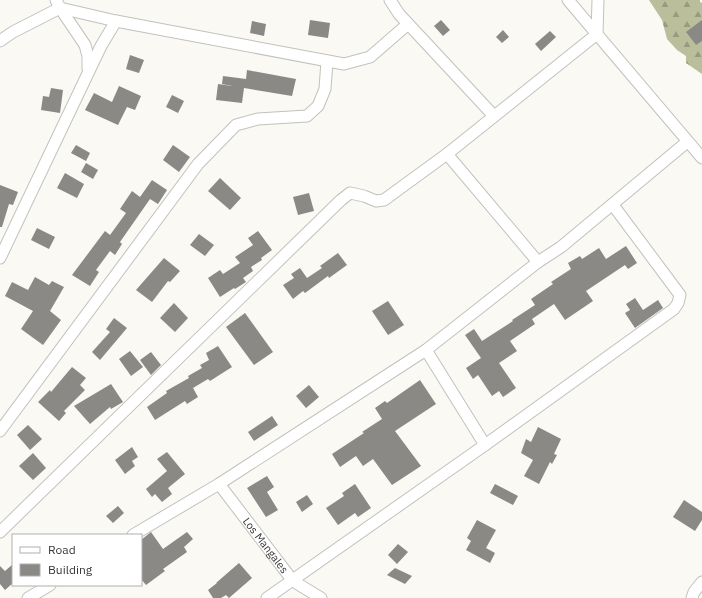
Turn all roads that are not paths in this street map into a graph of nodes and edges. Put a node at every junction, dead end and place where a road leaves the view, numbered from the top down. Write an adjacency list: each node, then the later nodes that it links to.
1 (390, 0): 6 (street)
2 (568, 0): 7 (street)
3 (598, 0): 7 (street)
4 (58, 4): 5 (street); 8 (street); 10 (street)
5 (116, 21): 9 (street); 10 (street)
6 (408, 24): 9 (street); 11 (street)
7 (597, 34): 11 (street); 12 (street)
8 (0, 41)
9 (327, 61): 19 (street)
10 (87, 76): 16 (street)
11 (494, 116): 13 (street)
12 (687, 142): 14 (street); 15 (street)
13 (447, 154): 17 (street); 22 (street)
14 (702, 158)
15 (613, 205): 17 (street); 20 (street)
16 (0, 258)
17 (538, 262): 18 (street)
18 (426, 350): 20 (street); 21 (street)
19 (0, 431)
20 (485, 445): 24 (street)
21 (219, 484): 23 (street); 24 (street, Los Mangales)
22 (0, 532)
23 (136, 534)
24 (293, 581): 28 (street); 29 (street, Los Mangales)
25 (702, 582): 30 (street)
26 (48, 586): 27 (street)
27 (28, 598)
28 (267, 598)
29 (321, 598)
30 (692, 598)

